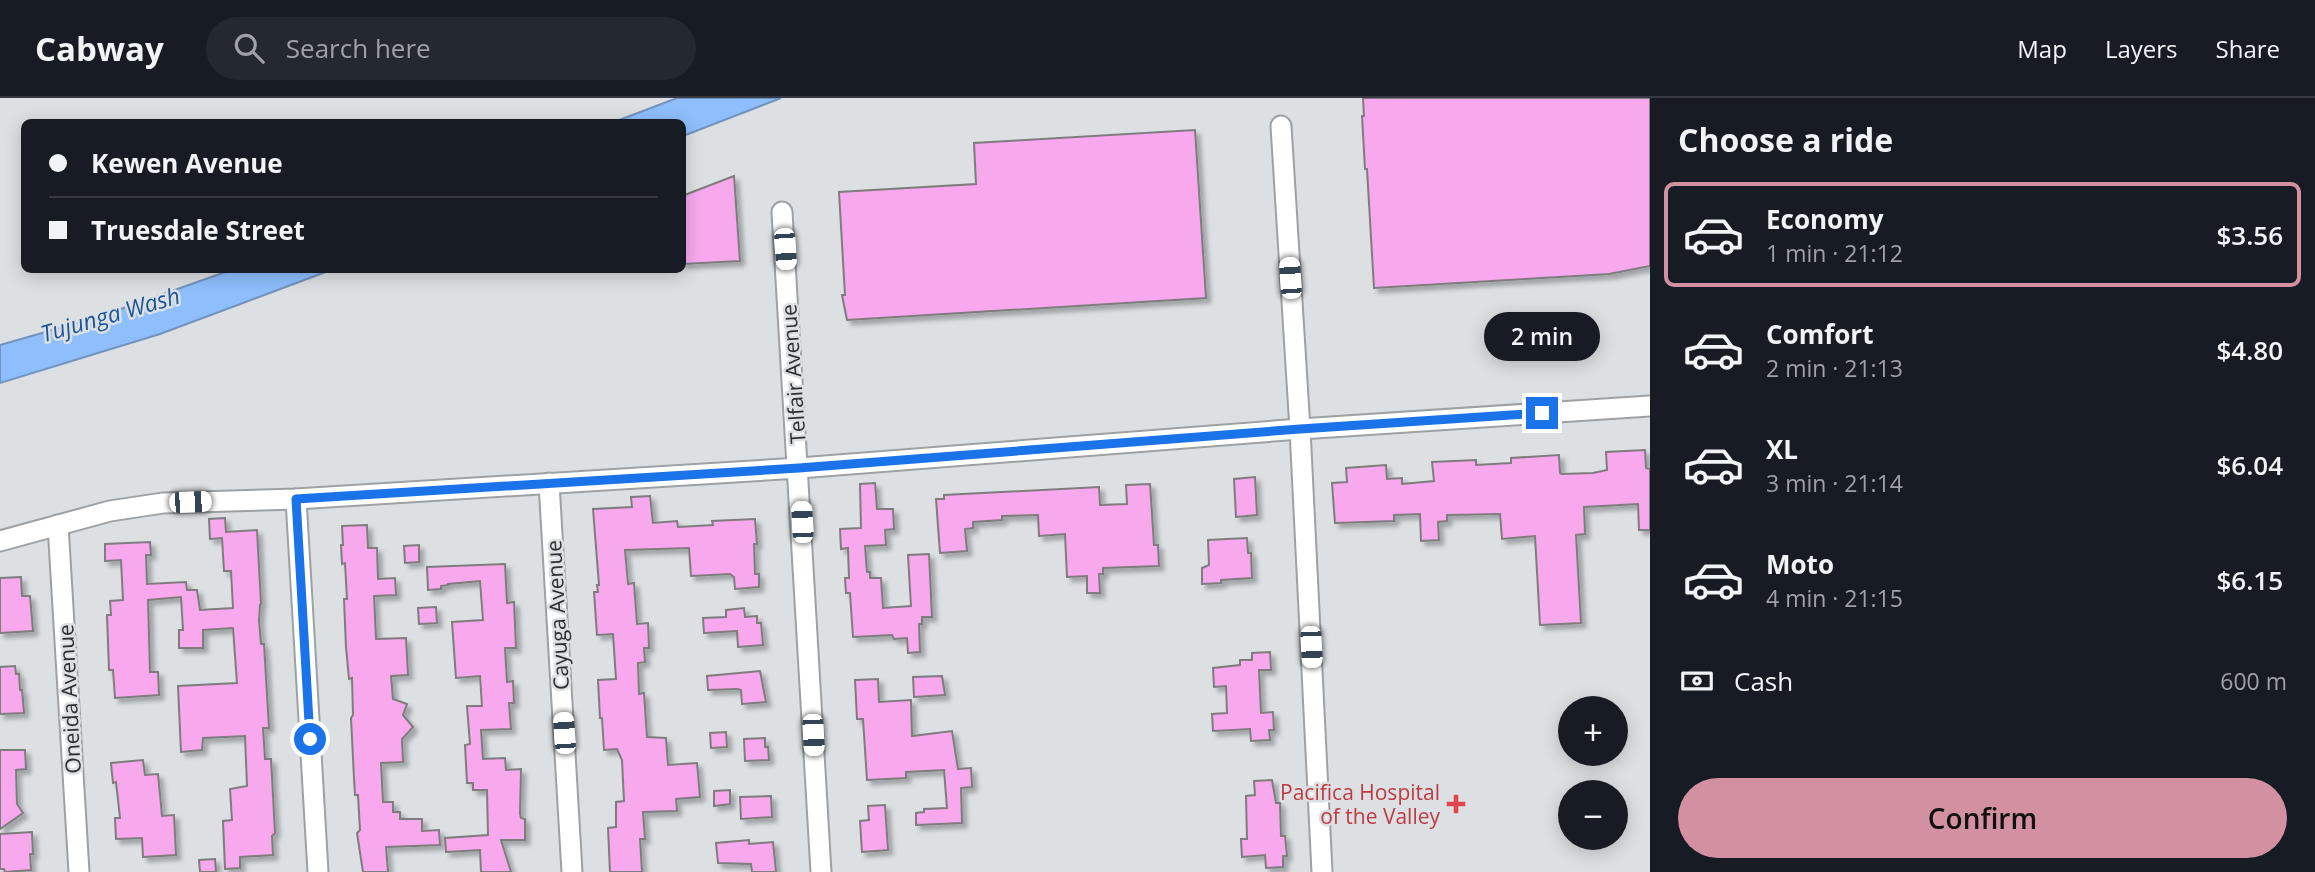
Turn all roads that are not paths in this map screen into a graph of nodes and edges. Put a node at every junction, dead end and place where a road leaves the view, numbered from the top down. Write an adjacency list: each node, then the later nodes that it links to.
1 (1281, 125): 4 (street)
2 (782, 212): 5 (street, Telfair Avenue)
3 (1650, 406): 4 (street)
4 (1300, 429): 5 (street); 14 (street)
5 (799, 468): 6 (street); 13 (street, Telfair Avenue)
6 (549, 483): 7 (street); 12 (street, Cayuga Avenue)
7 (296, 499): 8 (street); 11 (street)
8 (58, 525): 9 (street); 10 (street, Oneida Avenue)
9 (0, 541)
10 (79, 872)
11 (318, 872)
12 (572, 872)
13 (821, 872)
14 (1322, 872)

